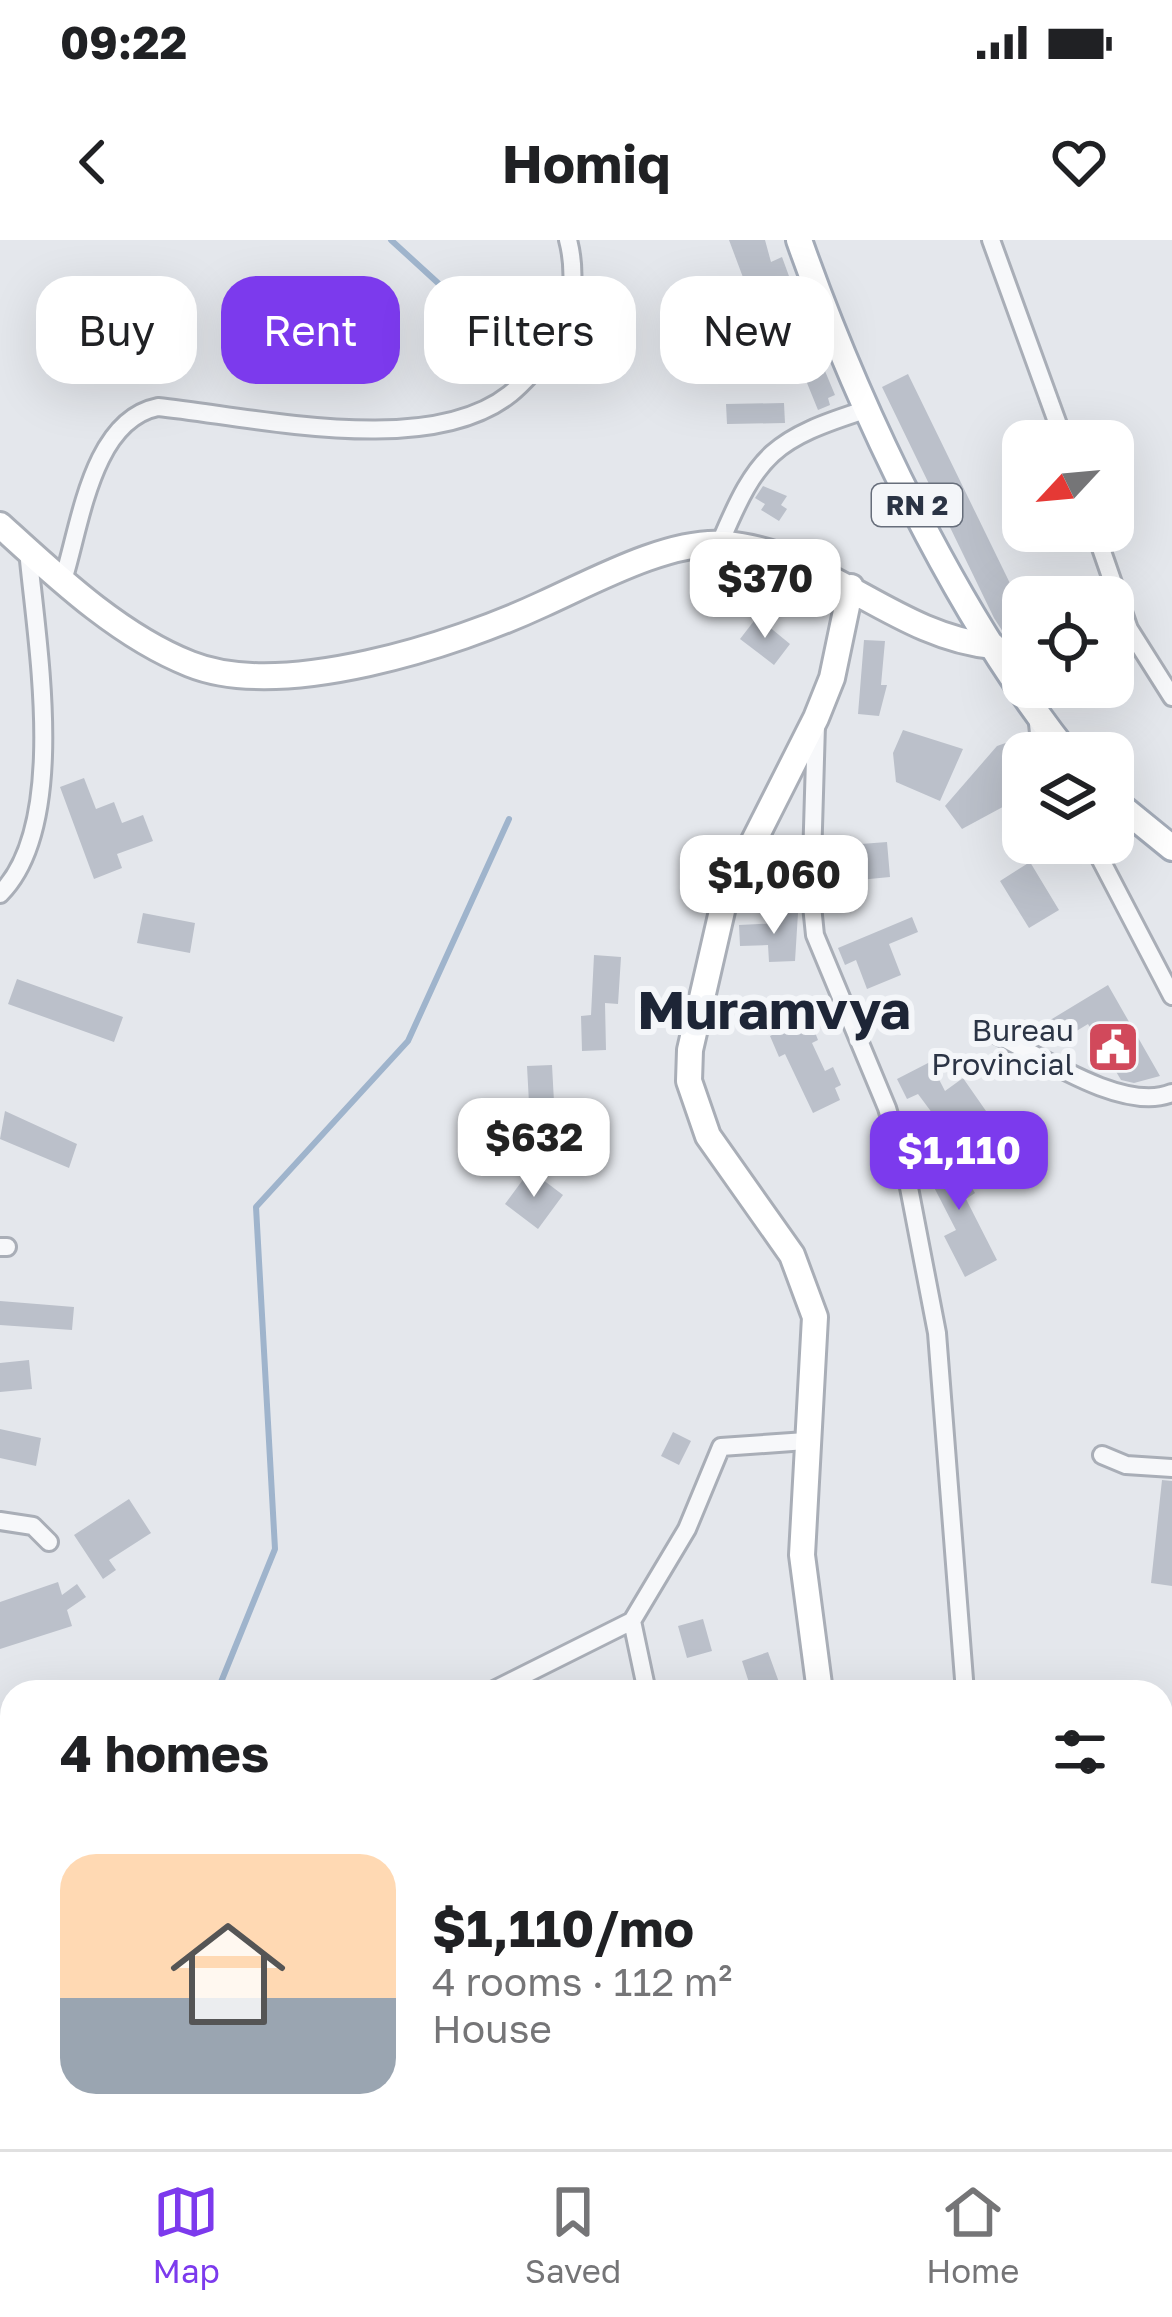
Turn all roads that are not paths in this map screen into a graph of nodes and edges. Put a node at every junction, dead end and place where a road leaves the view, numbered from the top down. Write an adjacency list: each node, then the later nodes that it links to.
1 (568, 240): 10 (street)
2 (799, 240): 4 (main road, RN 2)
3 (991, 240): 5 (street)
4 (868, 409): 7 (street); 12 (main road, RN 2)
5 (1056, 420)
6 (0, 525): 8 (main road)
7 (720, 543): 10 (main road); 11 (main road)
8 (28, 550): 10 (main road); 21 (street)
9 (1102, 552): 13 (street)
10 (64, 577)
11 (851, 587): 12 (main road); 15 (main road)
12 (993, 646): 14 (main road, RN 2)
13 (1172, 697)
14 (1036, 714): 16 (street); 17 (main road, RN 2)
15 (816, 718): 25 (main road); 34 (street)
16 (1038, 732)
17 (1050, 732)
18 (1134, 817): 19 (main road)
19 (1172, 848)
20 (1103, 864): 22 (street)
21 (0, 894)
22 (1172, 997)
23 (988, 1030): 24 (street)
24 (1172, 1093)
25 (806, 1441): 30 (street); 33 (main road)
26 (1102, 1455): 27 (street)
27 (1172, 1468)
28 (0, 1521): 29 (street)
29 (50, 1542)
30 (632, 1622): 31 (street); 32 (street)
31 (514, 1680)
32 (644, 1680)
33 (818, 1680)
34 (964, 1680)

